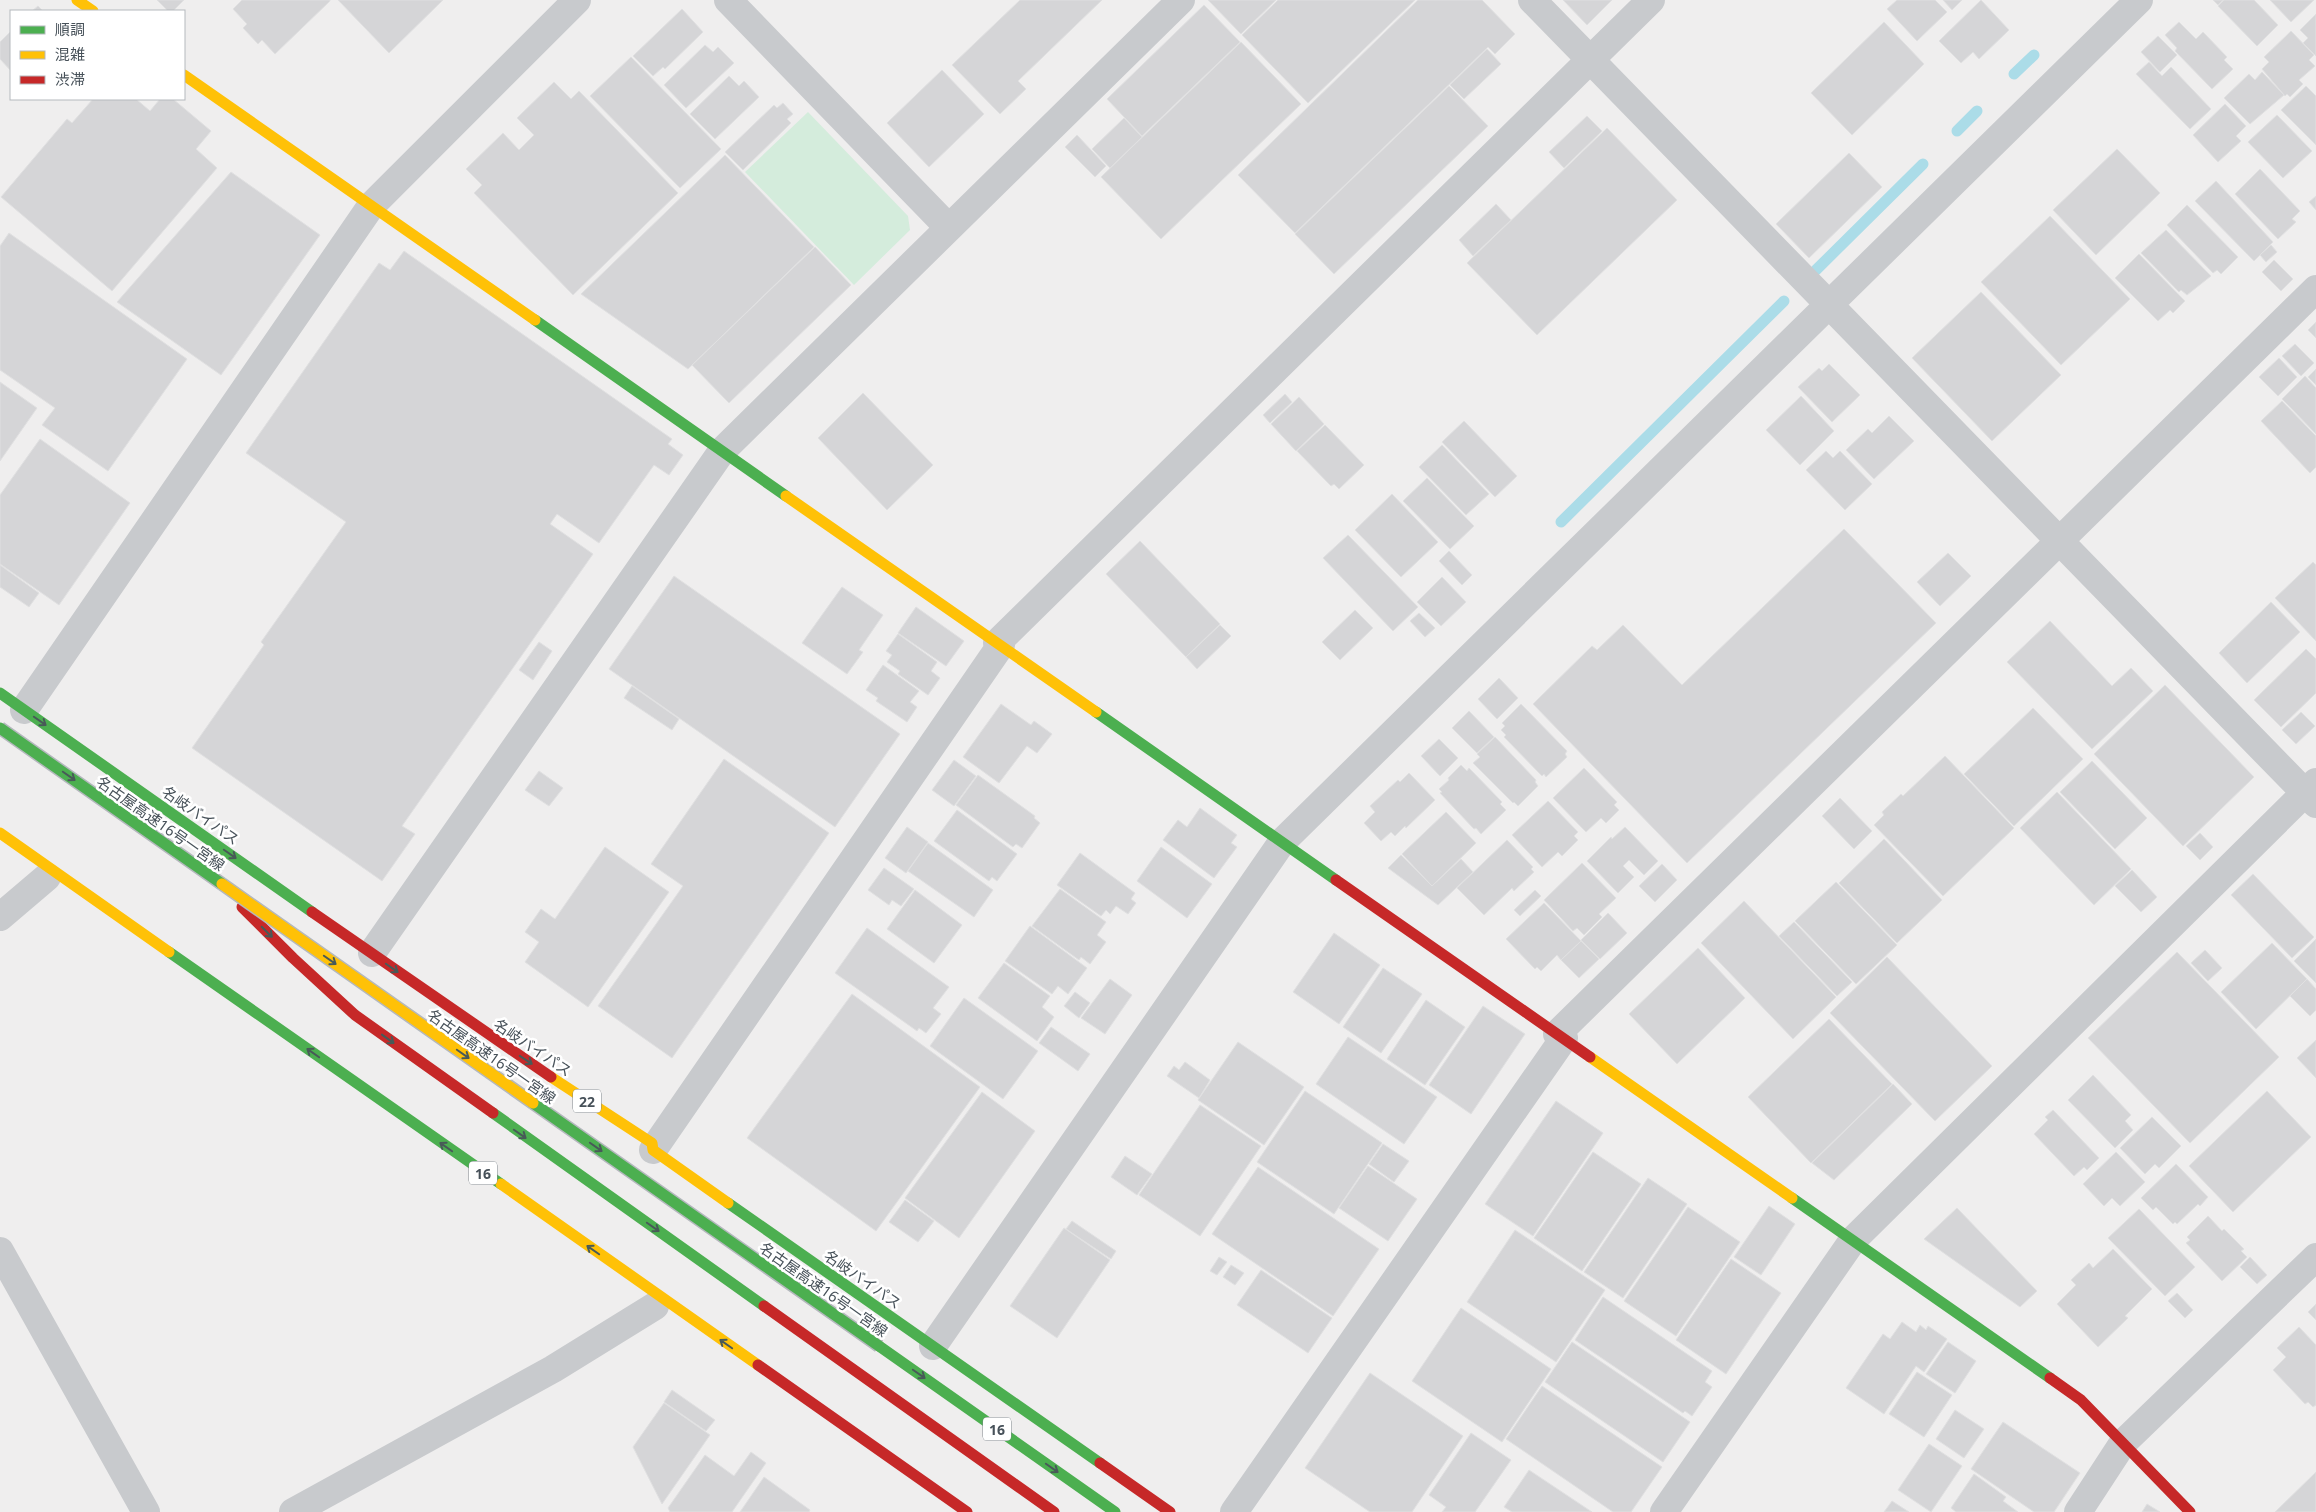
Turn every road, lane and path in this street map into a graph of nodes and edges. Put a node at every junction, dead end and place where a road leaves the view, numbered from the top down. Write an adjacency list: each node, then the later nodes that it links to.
1 (77, 0): 8 (main road)
2 (577, 0): 11 (street)
3 (728, 0): 12 (street)
4 (1181, 0): 12 (street)
5 (1532, 0): 9 (street)
6 (1651, 0): 9 (street)
7 (2138, 0): 14 (street)
8 (92, 10)
9 (1590, 60): 14 (street); 17 (street)
10 (185, 76): 11 (main road)
11 (371, 206): 15 (main road); 19 (street)
12 (949, 228): 15 (street)
13 (2316, 289): 16 (street)
14 (1829, 304): 16 (street); 26 (street)
15 (722, 450): 17 (main road); 30 (street)
16 (2059, 541): 22 (street); 31 (street)
17 (999, 644): 26 (main road); 32 (street)
18 (0, 693): 19 (main road, 名岐バイパス / 22)
19 (24, 710): 21 (main road, 名岐バイパス / 22, one-way to 21)
20 (0, 728): 44 (main road, 名古屋高速16号一宮線 / 16, one-way to 44, bridge)
21 (126, 781): 23 (main road); 30 (main road, 名岐バイパス / 22, one-way to 30)
22 (2312, 793): 33 (street)
23 (166, 825)
24 (0, 833): 42 (main road, 16, one-way to 24)
25 (180, 839): 43 (main road, one-way to 43)
26 (1282, 842): 31 (main road); 37 (street)
27 (0, 844): 28 (main road)
28 (47, 877): 29 (street); 36 (main road)
29 (0, 918)
30 (372, 953): 32 (main road, 名岐バイパス / 22, one-way to 32)
31 (1561, 1036): 33 (main road); 46 (street)
32 (653, 1150): 37 (main road, 名岐バイパス / 22)
33 (1853, 1240): 38 (main road); 47 (street)
34 (0, 1251): 39 (street)
35 (2316, 1257): 38 (street)
36 (655, 1306): 40 (street); 41 (main road)
37 (933, 1346): 45 (main road, 名岐バイパス / 22)
38 (2123, 1443): 48 (street); 49 (main road)
39 (146, 1512)
40 (293, 1512)
41 (953, 1512)
42 (967, 1512)
43 (1054, 1512)
44 (1115, 1512)
45 (1170, 1512)
46 (1234, 1512)
47 (1664, 1512)
48 (2078, 1512)
49 (2190, 1512)

